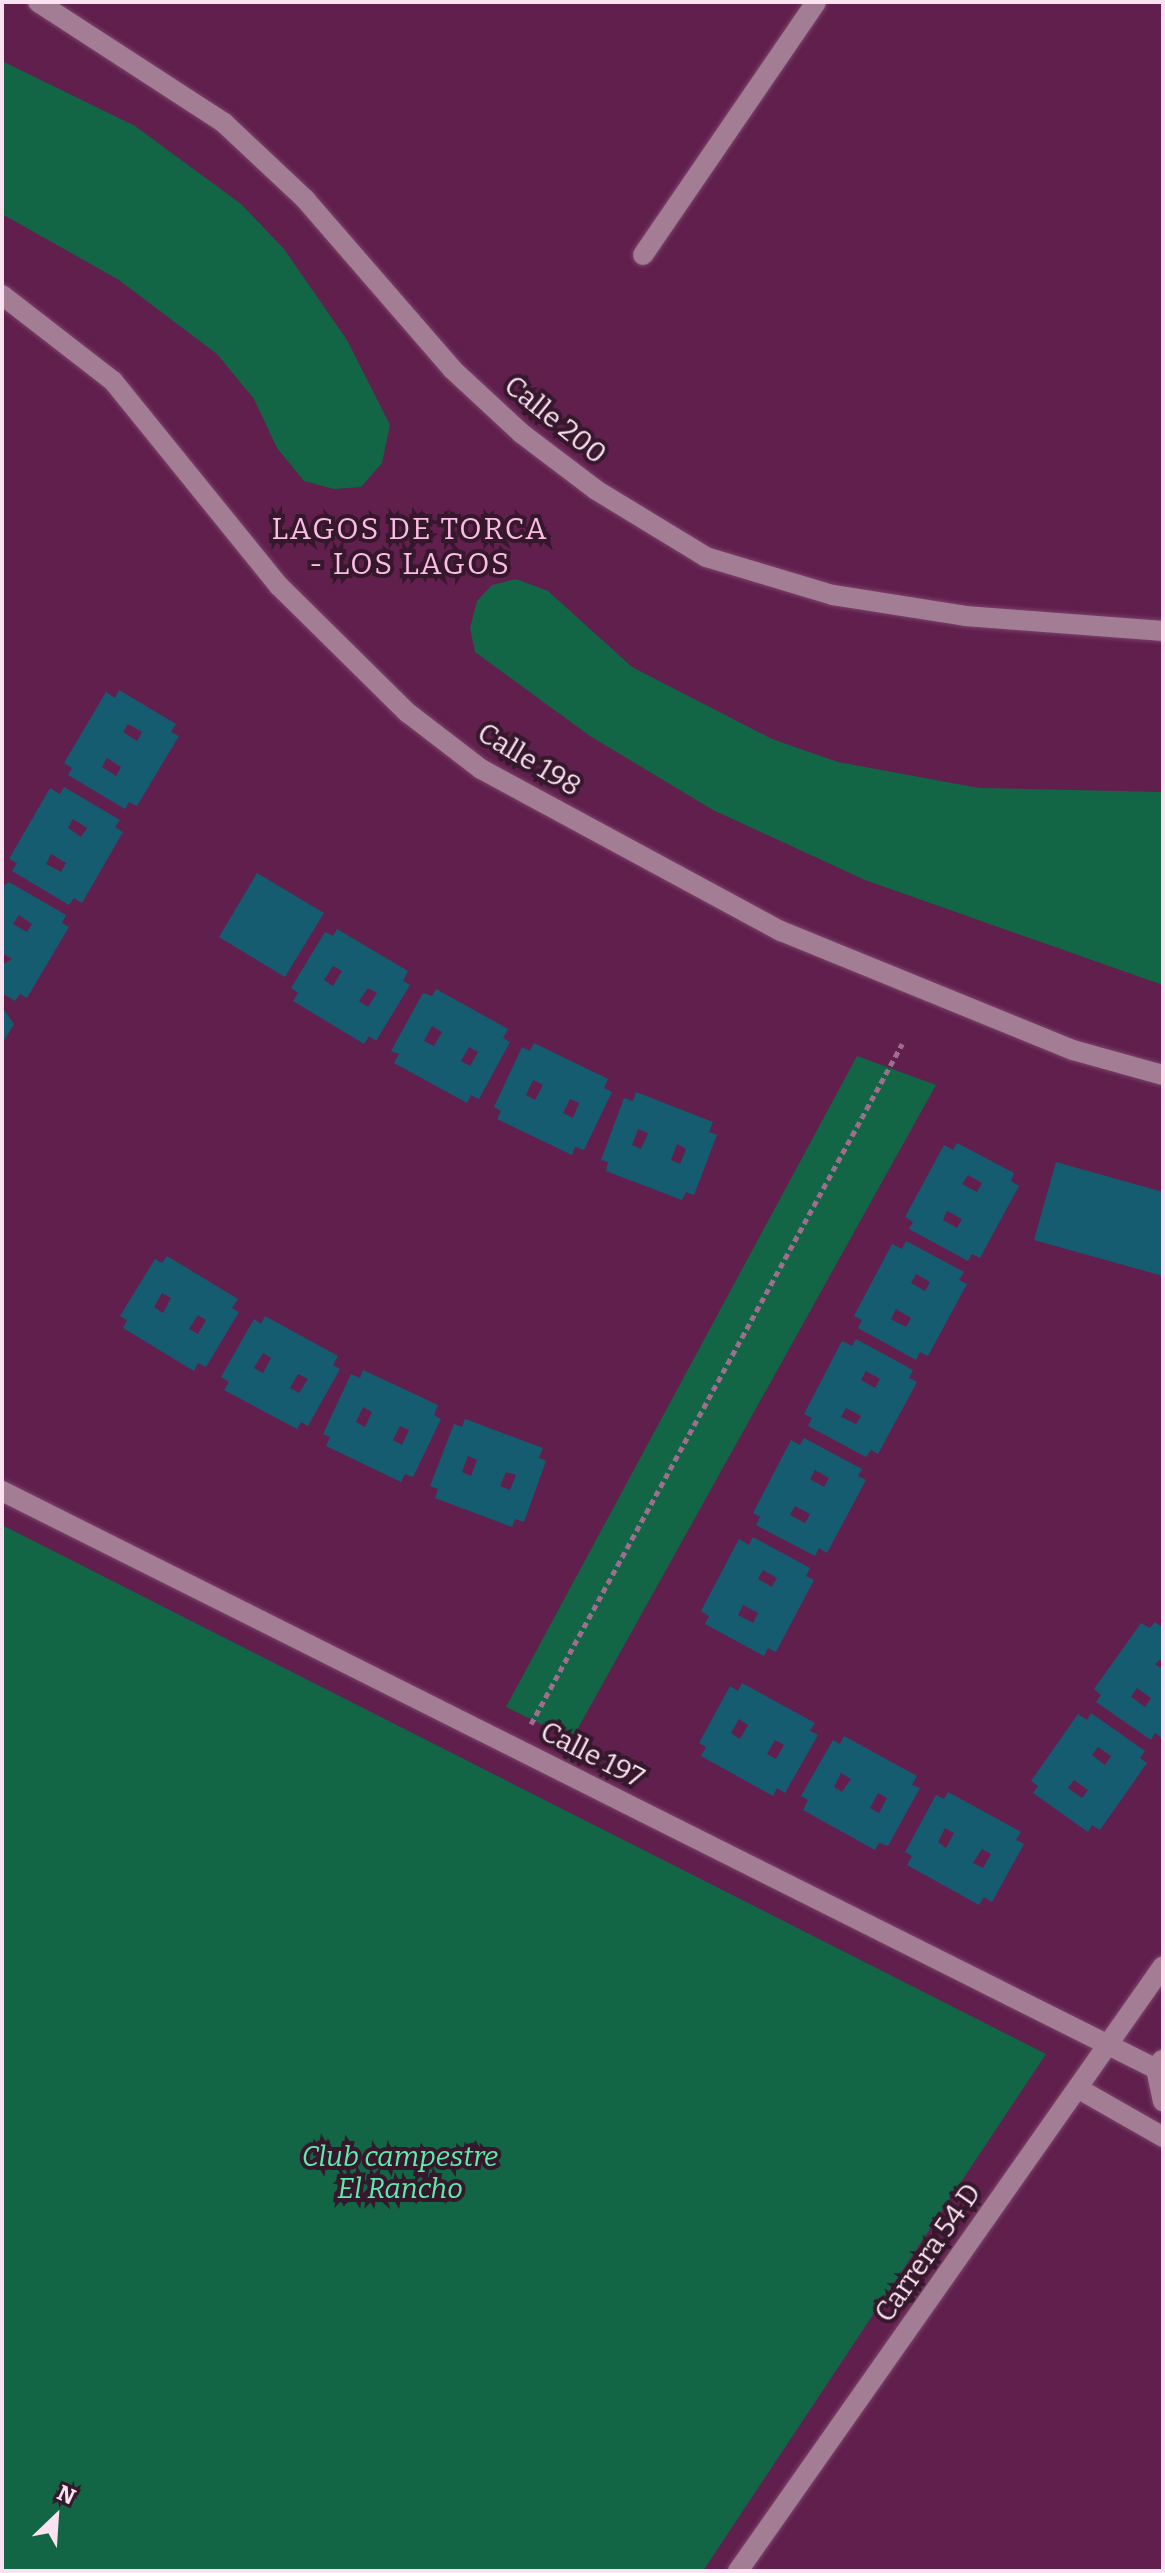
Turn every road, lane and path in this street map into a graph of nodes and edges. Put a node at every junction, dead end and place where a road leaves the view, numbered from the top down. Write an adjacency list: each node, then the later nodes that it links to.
1 (38, 2): 5 (street, Calle 200)
2 (816, 2): 3 (street)
3 (643, 255)
4 (2, 295): 7 (street, Calle 198)
5 (1163, 631)
6 (902, 1044): 9 (path)
7 (1163, 1075)
8 (2, 1491): 11 (street, Calle 197)
9 (527, 1732)
10 (1163, 1966): 11 (street, Carrera 54 D)
11 (1109, 2045): 12 (street, Calle 197); 13 (street, Carrera 54 D)
12 (1159, 2064): 14 (street)
13 (1079, 2089): 15 (street); 16 (street, Carrera 54 D)
14 (1163, 2101)
15 (1163, 2137)
16 (738, 2571)

